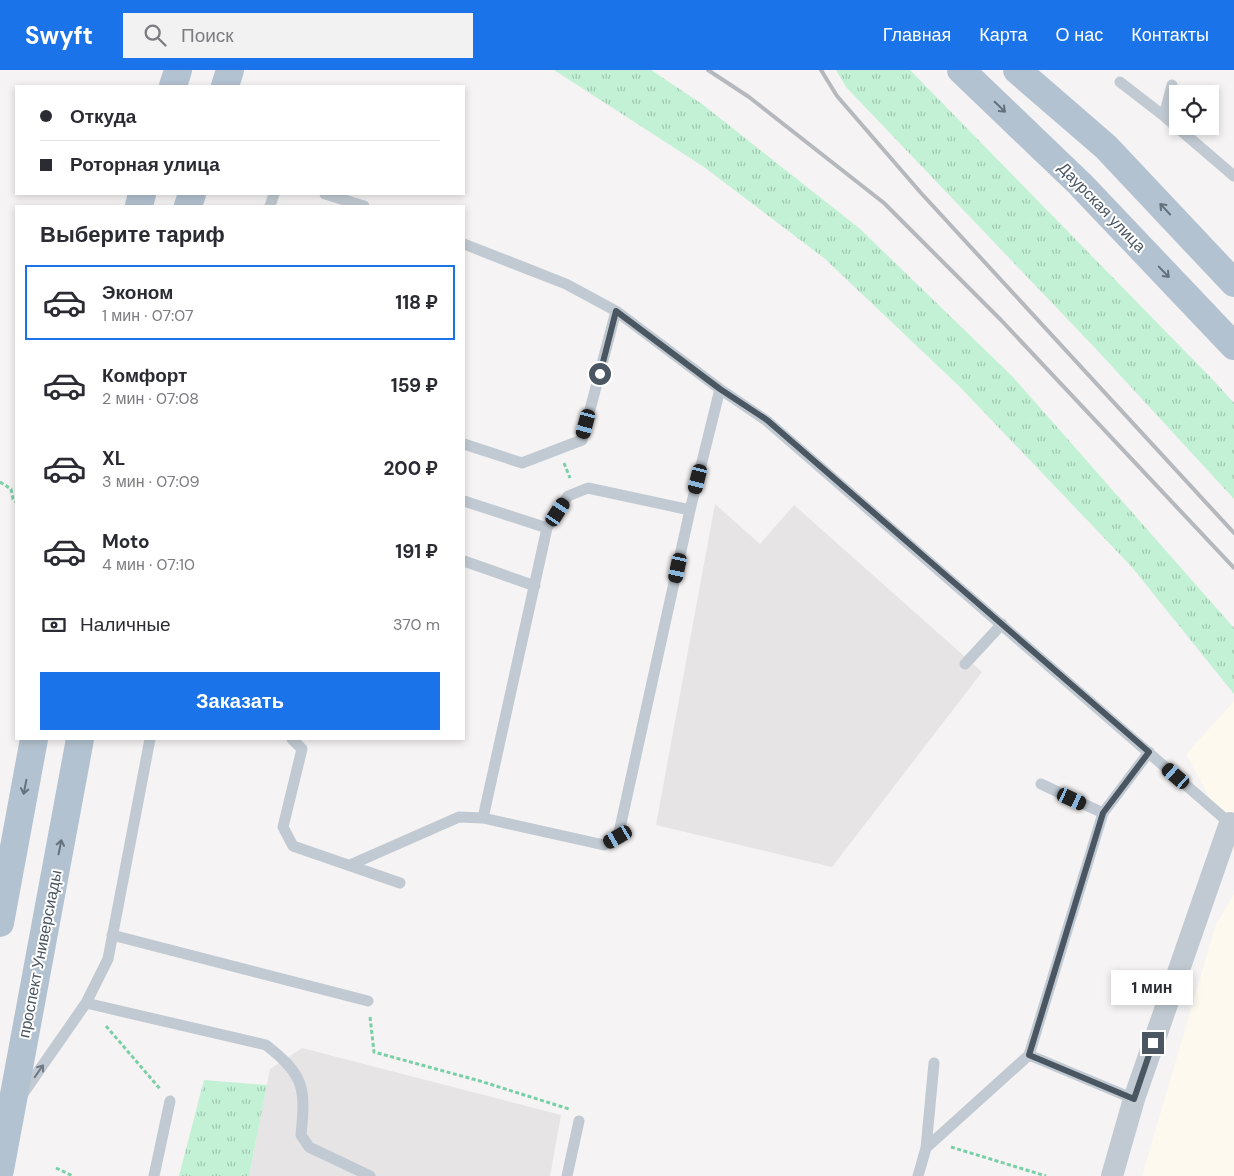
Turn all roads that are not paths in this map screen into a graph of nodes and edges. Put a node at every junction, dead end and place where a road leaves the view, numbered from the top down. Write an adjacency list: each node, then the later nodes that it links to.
1 (178, 70): 6 (main road)
2 (230, 70): 7 (main road)
3 (1017, 70): 14 (main road, one-way to 3)
4 (962, 71): 16 (main road, Даурская улица, one-way to 16)
5 (1120, 82): 9 (lane)
6 (173, 85)
7 (225, 85)
8 (1169, 97): 9 (lane)
9 (1164, 116): 10 (lane)
10 (1234, 176)
11 (328, 195): 12 (lane)
12 (361, 205)
13 (465, 244): 15 (lane)
14 (1234, 283)
15 (616, 311): 17 (lane); 18 (lane)
16 (1234, 346)
17 (720, 389): 20 (lane); 24 (lane)
18 (465, 444)
19 (465, 501): 21 (lane)
20 (690, 510): 21 (lane); 33 (lane)
21 (548, 528): 23 (lane)
22 (465, 561): 23 (lane)
23 (535, 586): 33 (lane)
24 (1002, 624): 25 (lane); 30 (lane)
25 (965, 664)
26 (34, 740): 37 (main road, one-way to 37)
27 (80, 740): 45 (main road, проспект Универсиады, one-way to 27)
28 (150, 740): 38 (lane)
29 (293, 740): 35 (lane)
30 (1149, 752): 32 (lane); 34 (lane)
31 (1041, 784): 32 (lane)
32 (1103, 813): 41 (lane)
33 (483, 818): 35 (lane)
34 (1232, 825): 43 (street)
35 (350, 866): 36 (lane)
36 (400, 883)
37 (0, 923)
38 (112, 935): 39 (lane); 40 (lane)
39 (368, 1001)
40 (86, 1003): 45 (lane, one-way to 40); 50 (lane)
41 (1029, 1055): 43 (lane); 47 (lane)
42 (934, 1063): 47 (lane)
43 (1134, 1099): 53 (street)
44 (170, 1101): 49 (lane)
45 (11, 1111): 48 (main road, проспект Универсиады)
46 (579, 1121): 51 (lane)
47 (929, 1145): 52 (lane)
48 (0, 1170)
49 (154, 1176)
50 (370, 1176)
51 (567, 1176)
52 (918, 1176)
53 (1112, 1176)

